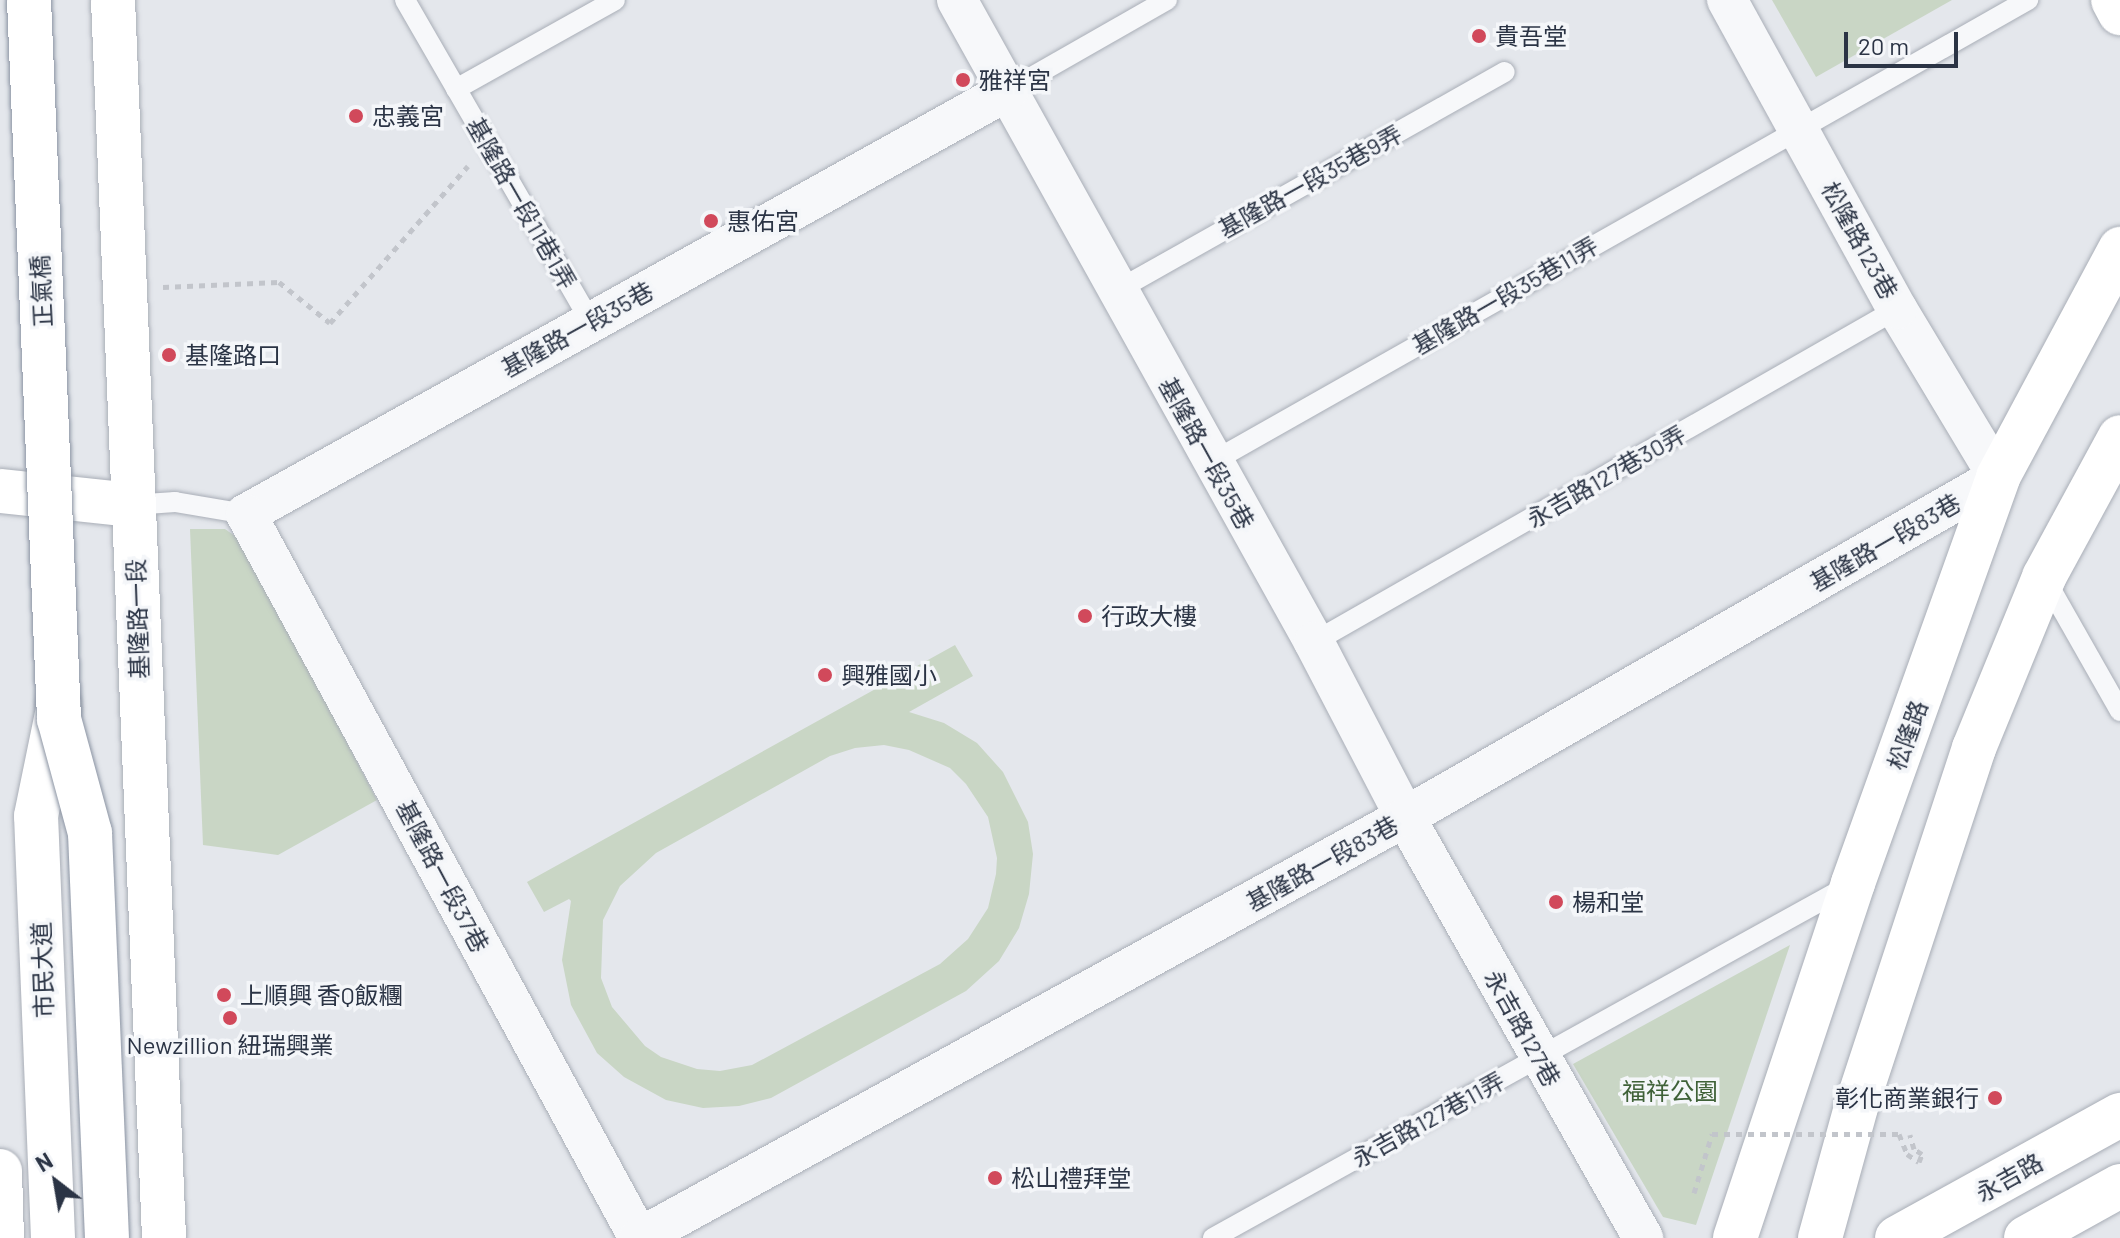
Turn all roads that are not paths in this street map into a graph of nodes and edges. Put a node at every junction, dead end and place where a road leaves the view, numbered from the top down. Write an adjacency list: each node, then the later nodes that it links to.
1 (28, 0): 28 (main road, 正氣橋, bridge)
2 (113, 0): 23 (main road, 基隆路一段)
3 (405, 0): 12 (lane, 基隆路一段11巷1弄)
4 (615, 0): 12 (lane)
5 (957, 0): 13 (street, 基隆路一段35巷)
6 (1167, 0): 13 (lane)
7 (1727, 0): 14 (street, 松隆路123巷)
8 (2028, 0): 14 (lane, 基隆路一段35巷11弄)
9 (2113, 0): 10 (main road)
10 (2120, 13)
11 (1504, 72): 16 (lane, 基隆路一段35巷9弄)
12 (456, 89): 18 (lane, 基隆路一段11巷1弄)
13 (1009, 90): 16 (street, 基隆路一段35巷); 18 (street, 基隆路一段35巷)
14 (1798, 129): 17 (street, 松隆路123巷); 20 (lane, 基隆路一段35巷11弄)
15 (2120, 249): 21 (main road, 松隆路)
16 (1116, 291): 20 (street, 基隆路一段35巷)
17 (1897, 309): 21 (street, 松隆路123巷); 26 (lane, 永吉路127巷30弄)
18 (591, 322): 24 (street, 基隆路一段35巷)
19 (2120, 437): 25 (main road)
20 (1212, 462): 26 (street, 基隆路一段35巷)
21 (1998, 477): 29 (street, 基隆路一段83巷); 30 (main road, 松隆路)
22 (0, 491): 23 (main road)
23 (132, 505): 24 (lane); 38 (main road, 基隆路一段)
24 (246, 514): 39 (street, 基隆路一段37巷)
25 (2044, 577): 27 (lane); 43 (main road)
26 (1314, 642): 29 (street, 基隆路一段35巷)
27 (2120, 711)
28 (59, 712): 36 (main road, 市民大道); 37 (main road, bridge)
29 (1405, 817): 31 (street, 永吉路127巷); 39 (street, 基隆路一段83巷)
30 (1853, 883): 31 (lane, 永吉路127巷11弄); 42 (main road, 松隆路)
31 (1539, 1058): 40 (lane, 永吉路127巷11弄); 41 (street, 永吉路127巷)
32 (2120, 1115): 44 (main road, 永吉路)
33 (0, 1171): 35 (main road)
34 (2120, 1186): 45 (main road)
35 (2, 1238)
36 (54, 1238)
37 (107, 1238)
38 (164, 1238)
39 (639, 1238)
40 (1213, 1238)
41 (1643, 1238)
42 (1735, 1238)
43 (1820, 1238)
44 (1897, 1238)
45 (2026, 1238)

